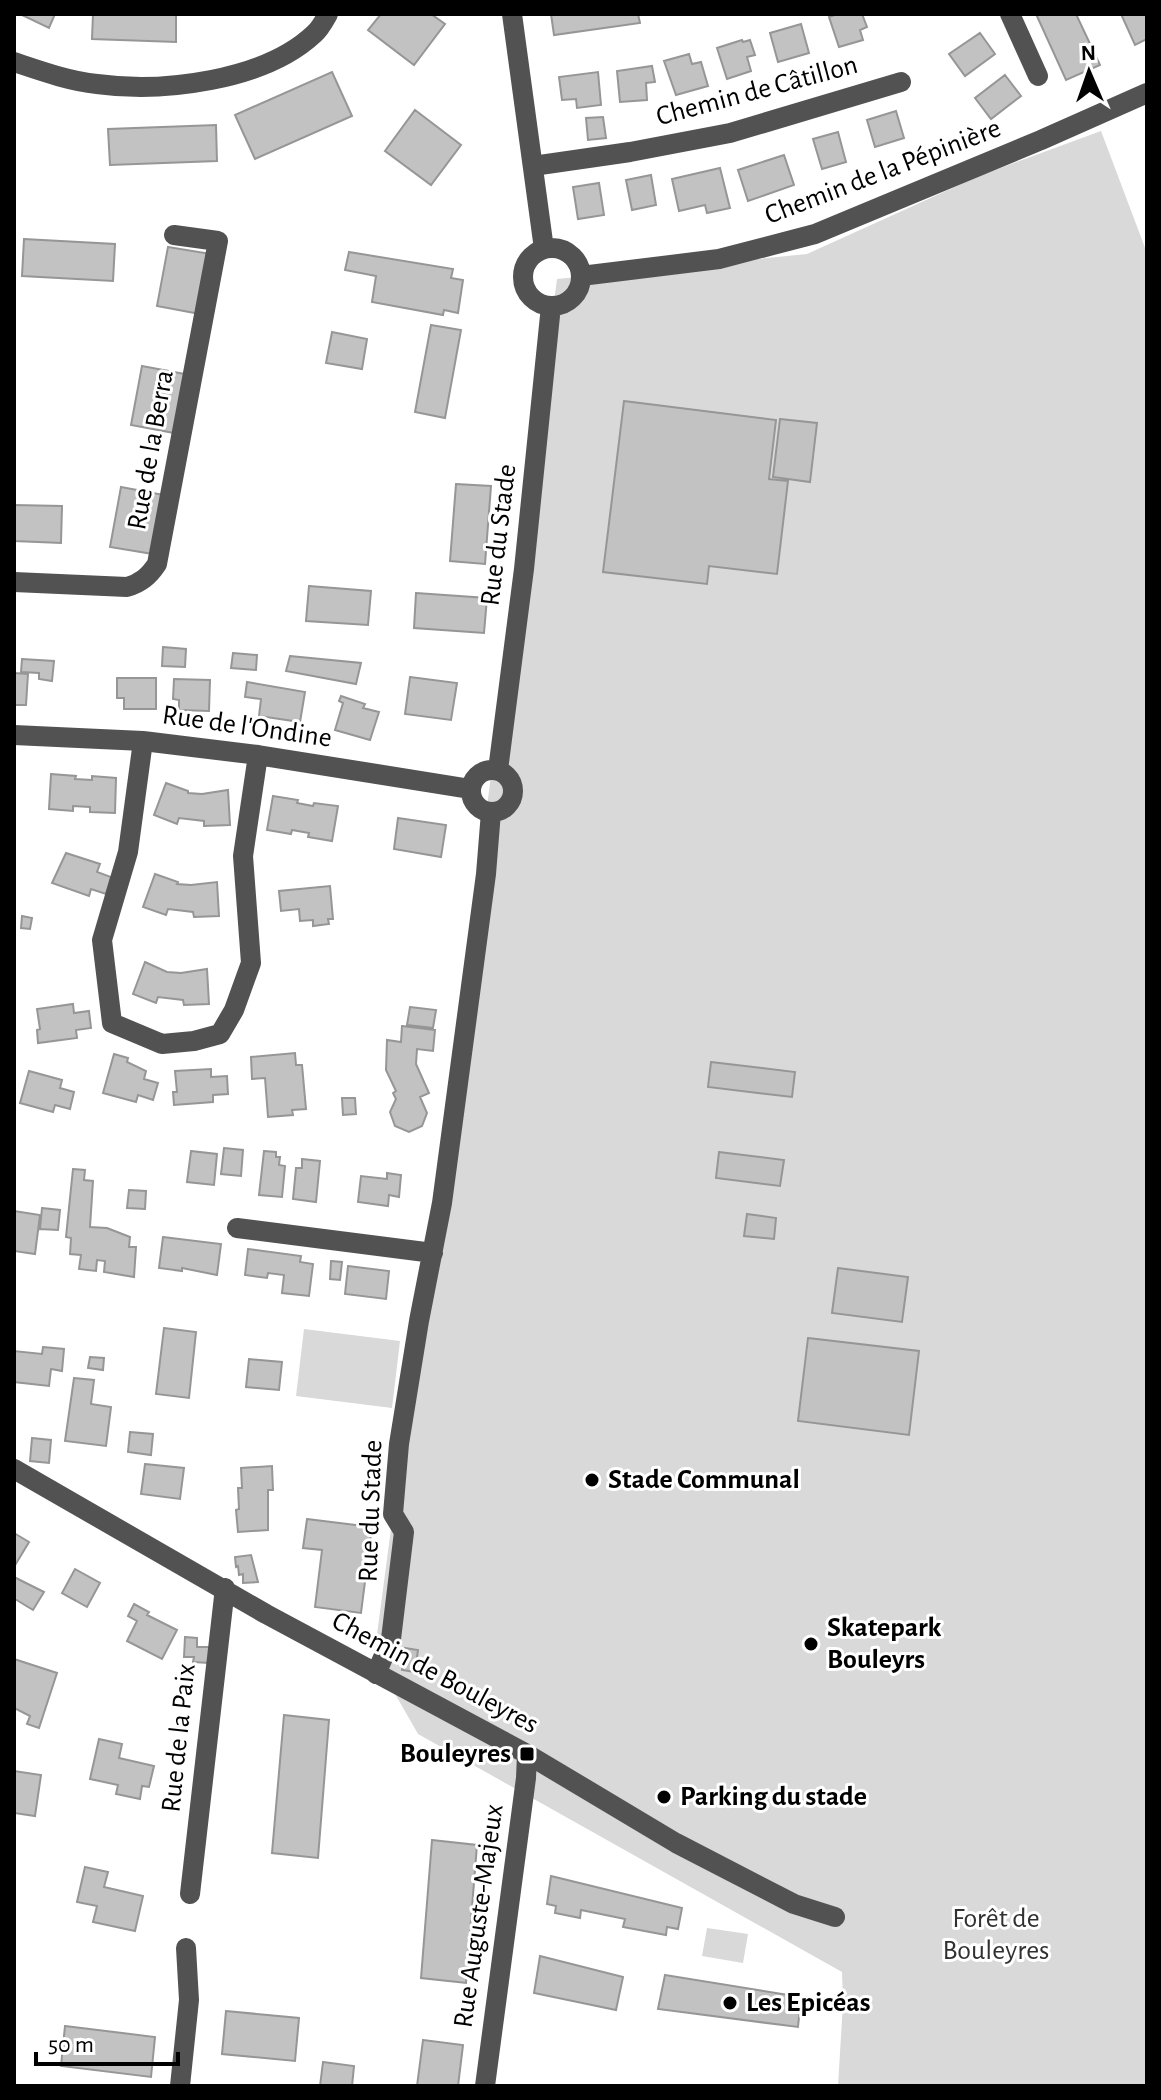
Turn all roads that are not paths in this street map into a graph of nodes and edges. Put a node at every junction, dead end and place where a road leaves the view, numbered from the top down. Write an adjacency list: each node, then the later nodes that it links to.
1 (328, 14): 4 (street)
2 (512, 14): 8 (street)
3 (1010, 14): 5 (street)
4 (14, 62)
5 (1038, 76)
6 (901, 82): 8 (street, Chemin de Câtillon)
7 (1147, 93): 11 (street, Chemin de la Pépinière)
8 (533, 166): 10 (street)
9 (174, 235): 13 (street, Rue de la Berra)
10 (544, 249): 11 (street); 12 (street)
11 (581, 276): 12 (street)
12 (551, 306): 17 (street, Rue du Stade)
13 (14, 582)
14 (14, 735): 15 (street, Rue de l'Ondine)
15 (143, 741): 16 (street, Rue de l'Ondine); 16 (street)
16 (258, 755): 18 (street, Rue de l'Ondine)
17 (498, 770): 18 (street); 19 (street, Rue du Stade)
18 (471, 789): 19 (street)
19 (491, 812): 21 (street, Rue du Stade)
20 (237, 1228): 21 (street)
21 (433, 1253): 24 (street, Rue du Stade)
22 (14, 1469): 23 (street, Chemin de Bouleyres)
23 (225, 1588): 24 (street, Chemin de Bouleyres); 26 (street, Rue de la Paix)
24 (376, 1674): 25 (street, Chemin de Bouleyres)
25 (527, 1754): 27 (street, Chemin de Bouleyres); 30 (street, Rue Auguste-Majeux)
26 (190, 1894)
27 (835, 1917)
28 (186, 1948): 29 (street)
29 (180, 2086)
30 (485, 2086)

